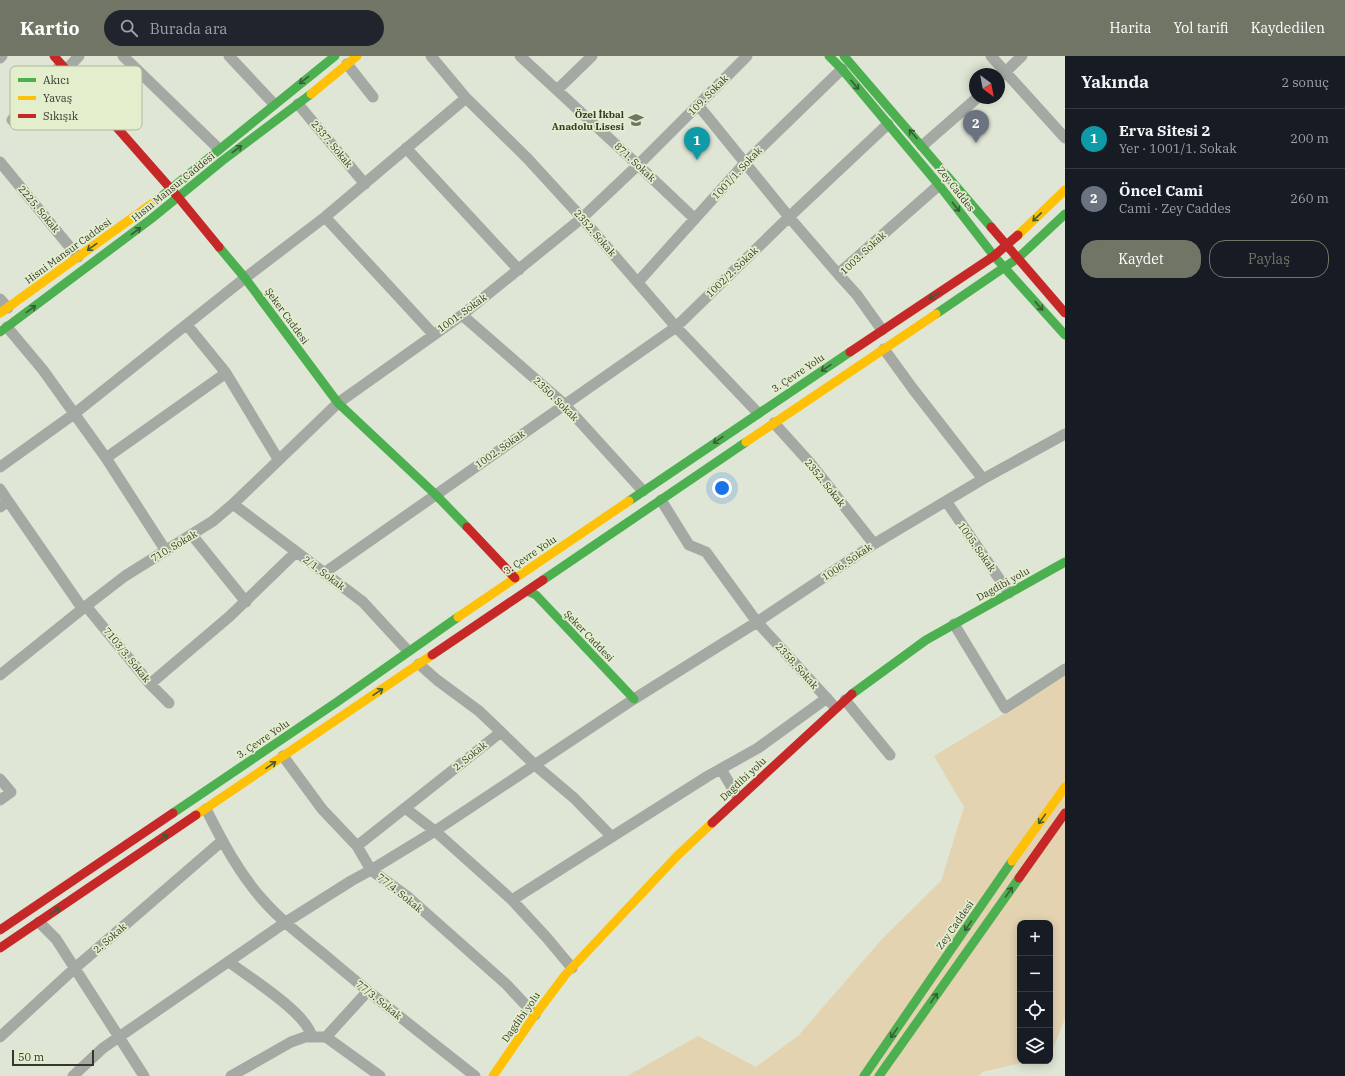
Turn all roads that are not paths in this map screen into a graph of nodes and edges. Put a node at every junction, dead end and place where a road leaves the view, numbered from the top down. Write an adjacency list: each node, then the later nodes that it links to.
1 (79, 56): 14 (street)
2 (123, 56): 16 (street)
3 (229, 56): 25 (street)
4 (358, 56): 15 (main road, Hısnı Mansur Caddesi)
5 (431, 56): 24 (street, 2352. Sokak)
6 (520, 56): 22 (street, 871. Sokak)
7 (592, 56): 22 (street)
8 (747, 56): 28 (street, 109. Sokak)
9 (829, 56): 18 (main road, Zey Caddes)
10 (844, 56): 32 (main road, Zey Caddes, one-way to 10)
11 (991, 56): 17 (street)
12 (1022, 56): 19 (street)
13 (331, 57): 25 (main road, Hisni Mansur Caddesi, one-way to 25)
14 (60, 64)
15 (347, 64): 23 (street); 26 (main road, Hısnı Mansur Caddesi)
16 (133, 66)
17 (998, 68)
18 (842, 69): 29 (main road, Zey Caddes, one-way to 29); 36 (street, 1001/1. Sokak)
19 (1005, 72)
20 (142, 74): 34 (street)
21 (1005, 78): 31 (street)
22 (557, 90): 37 (street, 871. Sokak)
23 (373, 97)
24 (466, 98): 33 (street); 46 (street, 2352. Sokak)
25 (274, 104): 34 (main road, Hisni Mansur Caddesi)
26 (298, 104): 38 (street, 2337. Sokak); 42 (main road, Hısnı Mansur Caddesi, one-way to 26)
27 (970, 104): 32 (street)
28 (698, 105): 36 (street); 37 (street, 109. Sokak)
29 (888, 124): 39 (main road, Zey Caddes); 45 (street, 1002/2. Sokak)
30 (119, 130): 40 (main road, Şeker Caddesi)
31 (1065, 138)
32 (922, 146): 48 (main road, Zey Caddes)
33 (406, 148): 38 (street); 53 (street)
34 (219, 149): 40 (main road, Hisni Mansur Caddesi)
35 (0, 162): 50 (street, 2225. Sokak)
36 (745, 163): 45 (street); 47 (street, 1001/1. Sokak)
37 (638, 165): 46 (street, 109. Sokak); 47 (street, 871. Sokak)
38 (365, 184): 44 (street)
39 (939, 184): 49 (main road, Zey Caddes, one-way to 49); 54 (street, 1003. Sokak)
40 (170, 188): 42 (main road, Şeker Caddesi); 50 (main road, Hisni Mansur Caddesi, one-way to 50)
41 (1065, 190): 48 (main road, 3. Çevre Yolu, one-way to 48)
42 (178, 197): 55 (main road, Şeker Caddesi); 63 (main road, Hısnı Mansur Caddesi, one-way to 42)
43 (1065, 214): 51 (main road)
44 (326, 217): 55 (street); 65 (street)
45 (789, 217): 54 (street); 62 (street, 1002/2. Sokak)
46 (582, 218): 53 (street, 1001. Sokak); 56 (street, 2352. Sokak)
47 (696, 219): 56 (street, 1001/1. Sokak)
48 (1007, 246): 49 (main road, 3. Çevre Yolu); 51 (main road, Zey Caddes)
49 (994, 256): 52 (main road, Zey Caddes); 64 (main road, 3. Çevre Yolu, one-way to 64)
50 (78, 257): 58 (main road, Hisni Mansur Caddesi)
51 (1018, 258): 52 (main road); 59 (main road, Zey Caddes)
52 (1005, 268): 66 (main road, Zey Caddes, one-way to 66); 67 (main road)
53 (519, 270): 60 (street, 1001. Sokak)
54 (838, 274): 64 (street, 1003. Sokak)
55 (245, 278): 61 (street); 69 (main road, Şeker Caddesi)
56 (638, 282): 62 (street, 2352. Sokak)
57 (0, 299): 58 (street)
58 (4, 311)
59 (1065, 313)
60 (462, 315): 65 (street, 1001. Sokak); 70 (street, 2350. Sokak)
61 (187, 325): 68 (street); 72 (street)
62 (676, 327): 70 (street, 1002/2. Sokak); 71 (street, 2352. Sokak)
63 (4, 329): 72 (street)
64 (882, 330): 71 (main road, 3. Çevre Yolu, one-way to 71)
65 (434, 334): 69 (street, 1001. Sokak)
66 (1065, 335)
67 (884, 349): 73 (main road); 78 (street)
68 (226, 373): 75 (street); 76 (street)
69 (338, 403): 76 (street, 710. Sokak); 81 (main road, Şeker Caddesi)
70 (564, 404): 80 (street, 2350. Sokak); 81 (street, 1002. Sokak)
71 (758, 413): 80 (main road, 3. Çevre Yolu, one-way to 80)
72 (74, 414): 75 (street); 77 (street)
73 (774, 423): 82 (main road); 87 (street, 2352. Sokak)
74 (1065, 434): 78 (street, 1006. Sokak)
75 (106, 458): 88 (street)
76 (278, 459): 85 (street, 710. Sokak)
77 (0, 467)
78 (983, 479): 83 (street, 1006. Sokak)
79 (0, 489): 84 (street, 7103/3. Sokak)
80 (643, 491): 92 (main road, 3. Çevre Yolu)
81 (435, 494): 91 (street, 1002. Sokak); 92 (main road, Şeker Caddesi)
82 (661, 500): 93 (main road); 97 (street, 2358. Sokak)
83 (946, 502): 87 (street, 1006. Sokak); 94 (street, 1005. Sokak)
84 (4, 504): 96 (street, 7103/3. Sokak)
85 (233, 504): 86 (street, 710. Sokak); 89 (street, 2/1. Sokak)
86 (192, 535): 88 (street, 710. Sokak); 95 (street)
87 (874, 544): 97 (street, 1006. Sokak)
88 (166, 551): 96 (street, 710. Sokak)
89 (296, 552): 91 (street, 2/1. Sokak); 95 (street)
90 (1065, 562): 94 (main road, Dagdibi yolu)
91 (324, 573): 99 (street, 2/1. Sokak)
92 (515, 578): 99 (main road, 3. Çevre Yolu)
93 (527, 591): 100 (main road); 105 (main road, Şeker Caddesi)
94 (1009, 593): 98 (main road, Dagdibi yolu)
95 (246, 602): 103 (street)
96 (84, 607): 102 (street, 710. Sokak); 103 (street, 7103/3. Sokak)
97 (757, 622): 104 (street, 2358. Sokak); 105 (street, 1006. Sokak)
98 (954, 624): 101 (street); 106 (main road, Dagdibi yolu)
99 (408, 651): 129 (main road, 3. Çevre Yolu)
100 (419, 664): 109 (street); 111 (main road, one-way to 100)
101 (1065, 669)
102 (0, 675)
103 (150, 684): 107 (street, 7103/3. Sokak)
104 (827, 698): 108 (street, 2358. Sokak); 113 (street)
105 (634, 699): 112 (street, 1006. Sokak)
106 (845, 700): 108 (main road, Dagdibi yolu); 110 (street)
107 (169, 703)
108 (836, 709): 116 (main road, Dagdibi yolu)
109 (501, 732): 112 (street); 118 (street, 2. Sokak)
110 (890, 755)
111 (284, 756): 119 (main road, one-way to 111); 124 (street, 77/4. Sokak)
112 (535, 765): 121 (street, 1006. Sokak); 122 (street)
113 (721, 769): 116 (street); 122 (street)
114 (0, 779): 117 (street)
115 (1065, 787): 146 (main road, Zey Caddesi, one-way to 146)
116 (738, 798): 133 (main road, Dagdibi yolu)
117 (0, 800)
118 (405, 808): 121 (street); 124 (street, 2. Sokak)
119 (206, 810): 123 (street, 77/3. Sokak); 127 (main road, one-way to 119)
120 (1065, 813): 147 (main road, one-way to 120)
121 (435, 830): 125 (street, 1006. Sokak); 126 (street)
122 (612, 837): 126 (street)
123 (222, 841): 128 (street, 77/3. Sokak); 132 (street, 2. Sokak)
124 (357, 846): 125 (street, 77/4. Sokak)
125 (371, 870): 128 (street, 1006. Sokak); 135 (street, 77/4. Sokak)
126 (512, 900): 133 (street)
127 (39, 922): 130 (main road); 132 (street)
128 (286, 922): 131 (street, 1006. Sokak); 134 (street, 77/3. Sokak)
129 (0, 930)
130 (0, 948)
131 (229, 962): 136 (street, 1006. Sokak); 138 (street)
132 (75, 968): 136 (street); 137 (street, 2. Sokak)
133 (572, 968): 135 (main road, Dagdibi yolu)
134 (368, 992): 139 (street); 144 (street, 77/3. Sokak)
135 (535, 1015): 145 (main road, Dagdibi yolu)
136 (119, 1036): 140 (street, 1006. Sokak); 141 (street)
137 (0, 1037)
138 (312, 1037): 139 (street); 142 (street)
139 (326, 1037): 143 (street)
140 (74, 1076)
141 (144, 1076)
142 (231, 1076)
143 (380, 1076)
144 (475, 1076)
145 (493, 1076)
146 (864, 1076)
147 (879, 1076)

